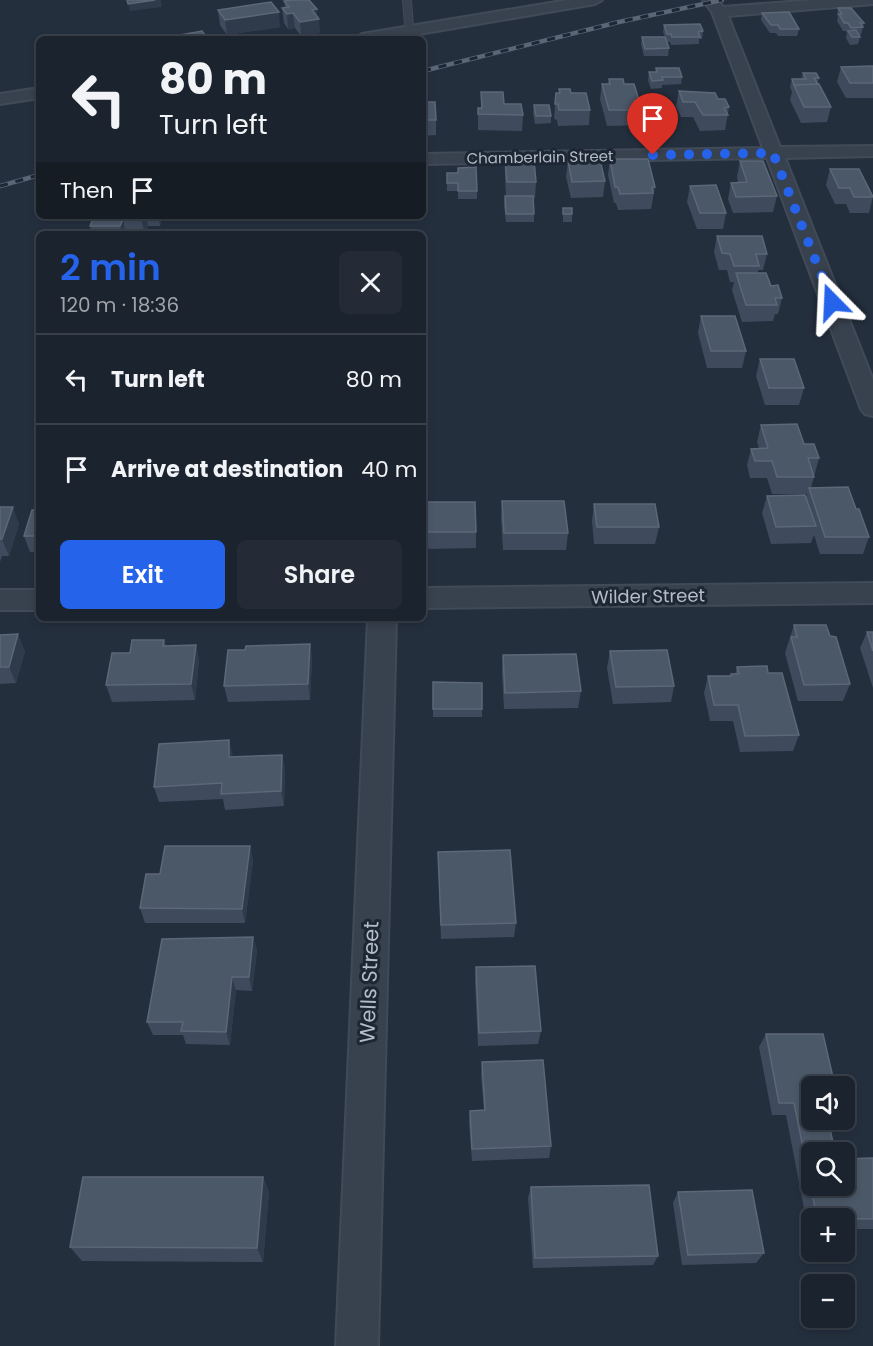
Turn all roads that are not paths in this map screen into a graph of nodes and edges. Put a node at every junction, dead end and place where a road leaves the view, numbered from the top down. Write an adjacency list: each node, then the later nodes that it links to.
1 (407, 0): 5 (lane)
2 (587, 0): 5 (street)
3 (873, 0): 4 (street)
4 (714, 6): 10 (street)
5 (413, 31): 6 (street)
6 (381, 36)
7 (36, 93): 8 (street)
8 (0, 99)
9 (873, 152): 10 (street, Chamberlain Street)
10 (773, 153): 11 (street, Chamberlain Street); 12 (street)
11 (426, 159)
12 (873, 409)
13 (873, 593): 14 (street, Wilder Street)
14 (426, 598)
15 (0, 600): 16 (street)
16 (36, 600)
17 (381, 621): 18 (street, Wells Street)
18 (357, 1346)

